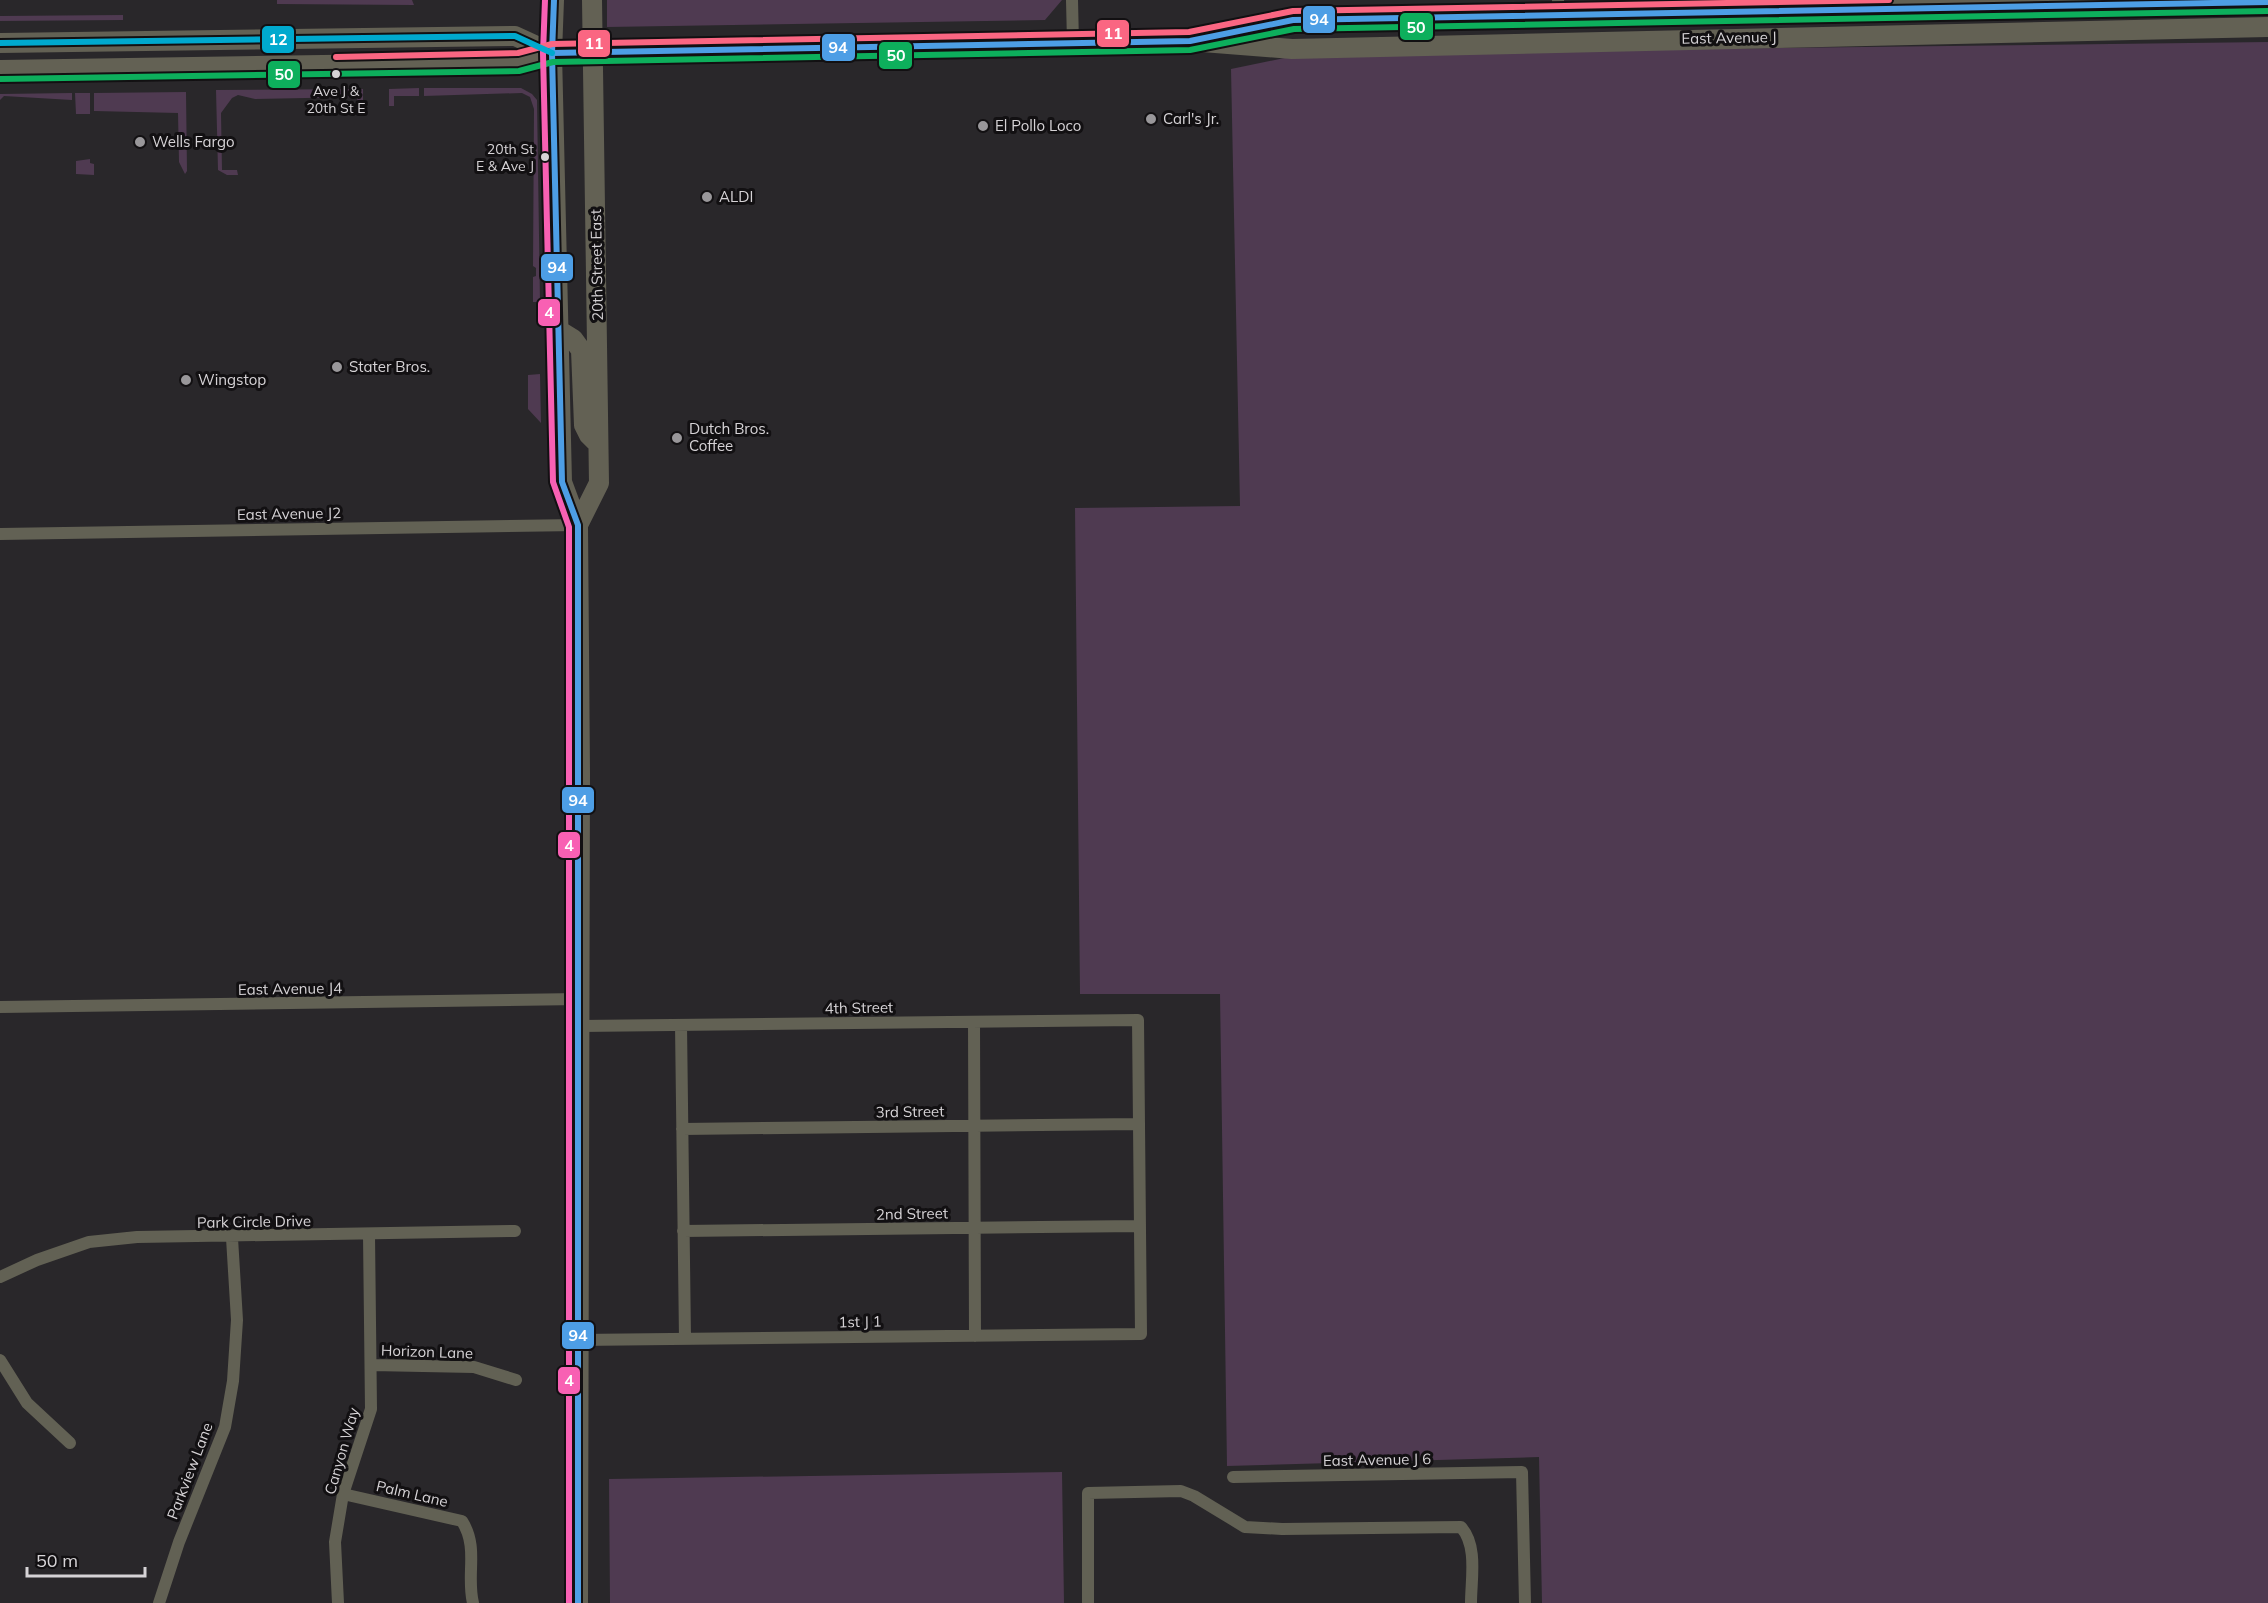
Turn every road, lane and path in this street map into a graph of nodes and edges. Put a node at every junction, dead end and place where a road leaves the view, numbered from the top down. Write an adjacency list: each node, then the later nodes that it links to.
1 (554, 0): 13 (main road, 20th Street East)
2 (592, 0): 12 (main road, 20th Street East)
3 (1072, 0): 10 (street)
4 (2268, 2): 5 (main road, East Avenue J)
5 (1559, 7): 9 (main road, East Avenue J)
6 (2268, 27): 9 (main road, East Avenue J)
7 (362, 37): 8 (main road, East Avenue J); 13 (main road, East Avenue J); 15 (main road)
8 (192, 41): 11 (main road, East Avenue J); 14 (main road)
9 (1190, 41): 10 (main road, East Avenue J)
10 (1073, 42): 12 (main road, East Avenue J)
11 (0, 43)
12 (592, 52): 13 (main road, East Avenue J); 18 (main road, 20th Street East)
13 (552, 53): 15 (main road, East Avenue J); 17 (main road, 20th Street East)
14 (0, 61)
15 (201, 67): 16 (main road, East Avenue J)
16 (0, 70)
17 (560, 331): 18 (main road); 19 (main road, 20th Street East)
18 (598, 444): 19 (main road, 20th Street East)
19 (578, 525): 20 (street, East Avenue J2); 21 (main road, 20th Street East)
20 (0, 534)
21 (580, 999): 22 (street, East Avenue J4); 25 (main road, 20th Street East)
22 (0, 1007)
23 (974, 1022): 24 (street, 4th Street); 26 (street, 4th Street); 27 (street)
24 (681, 1025): 25 (street, 4th Street); 28 (street)
25 (580, 1026): 38 (main road, 20th Street East)
26 (1139, 1124): 27 (street, 3rd Street); 29 (street)
27 (975, 1126): 28 (street, 3rd Street); 30 (street)
28 (682, 1129): 32 (street)
29 (1140, 1226): 30 (street, 2nd Street); 36 (street, 1st J 1)
30 (974, 1228): 32 (street, 2nd Street); 36 (street)
31 (515, 1232): 33 (street, Park Circle Drive)
32 (683, 1232): 37 (street)
33 (369, 1235): 34 (street, Park Circle Drive); 40 (street, Canyon Way)
34 (232, 1238): 35 (street, Park Circle Drive); 45 (street, Parkview Lane)
35 (0, 1277)
36 (975, 1336): 37 (street, 1st J 1)
37 (685, 1339): 38 (street, 1st J 1)
38 (578, 1340): 48 (main road, 20th Street East)
39 (0, 1360): 42 (street)
40 (372, 1365): 41 (street, Horizon Lane); 44 (street, Canyon Way)
41 (516, 1380)
42 (70, 1443)
43 (1233, 1478): 51 (street, East Avenue J 6)
44 (343, 1494): 46 (street, Canyon Way); 47 (street, Palm Lane)
45 (159, 1603)
46 (338, 1603)
47 (473, 1603)
48 (578, 1603)
49 (1088, 1603): 50 (street)
50 (1471, 1603)
51 (1525, 1603)

